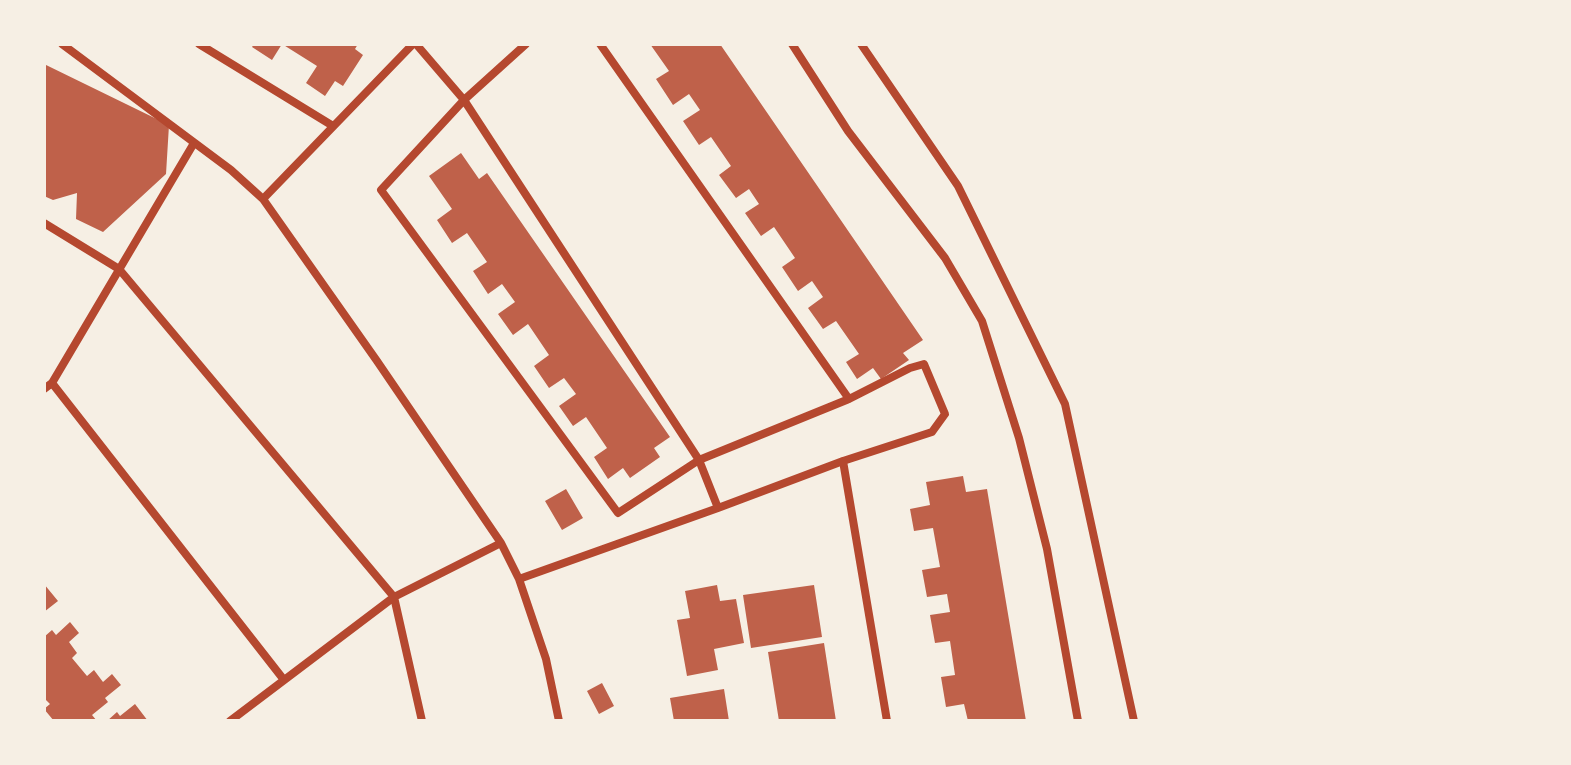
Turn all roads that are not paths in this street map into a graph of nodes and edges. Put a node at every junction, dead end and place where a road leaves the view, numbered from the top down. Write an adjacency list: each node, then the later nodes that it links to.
1 (62, 44): 10 (street)
2 (199, 44): 9 (street)
3 (415, 44): 8 (street); 9 (street)
4 (526, 44): 8 (street)
5 (600, 44): 15 (street)
6 (792, 44): 27 (street)
7 (861, 44): 28 (street)
8 (464, 100): 16 (street); 16 (street)
9 (333, 126): 11 (street)
10 (194, 143): 11 (street); 13 (street)
11 (263, 199): 19 (street)
12 (44, 223): 13 (street)
13 (119, 269): 14 (street); 21 (street)
14 (48, 386): 22 (street)
15 (849, 399): 16 (street); 17 (street)
16 (699, 460): 18 (street)
17 (843, 461): 18 (street); 26 (street)
18 (718, 508): 20 (street)
19 (501, 543): 20 (street); 21 (street)
20 (519, 579): 25 (street)
21 (394, 597): 22 (street); 24 (street)
22 (284, 680): 23 (street)
23 (230, 721)
24 (422, 721)
25 (559, 721)
26 (887, 721)
27 (1078, 721)
28 (1134, 721)

